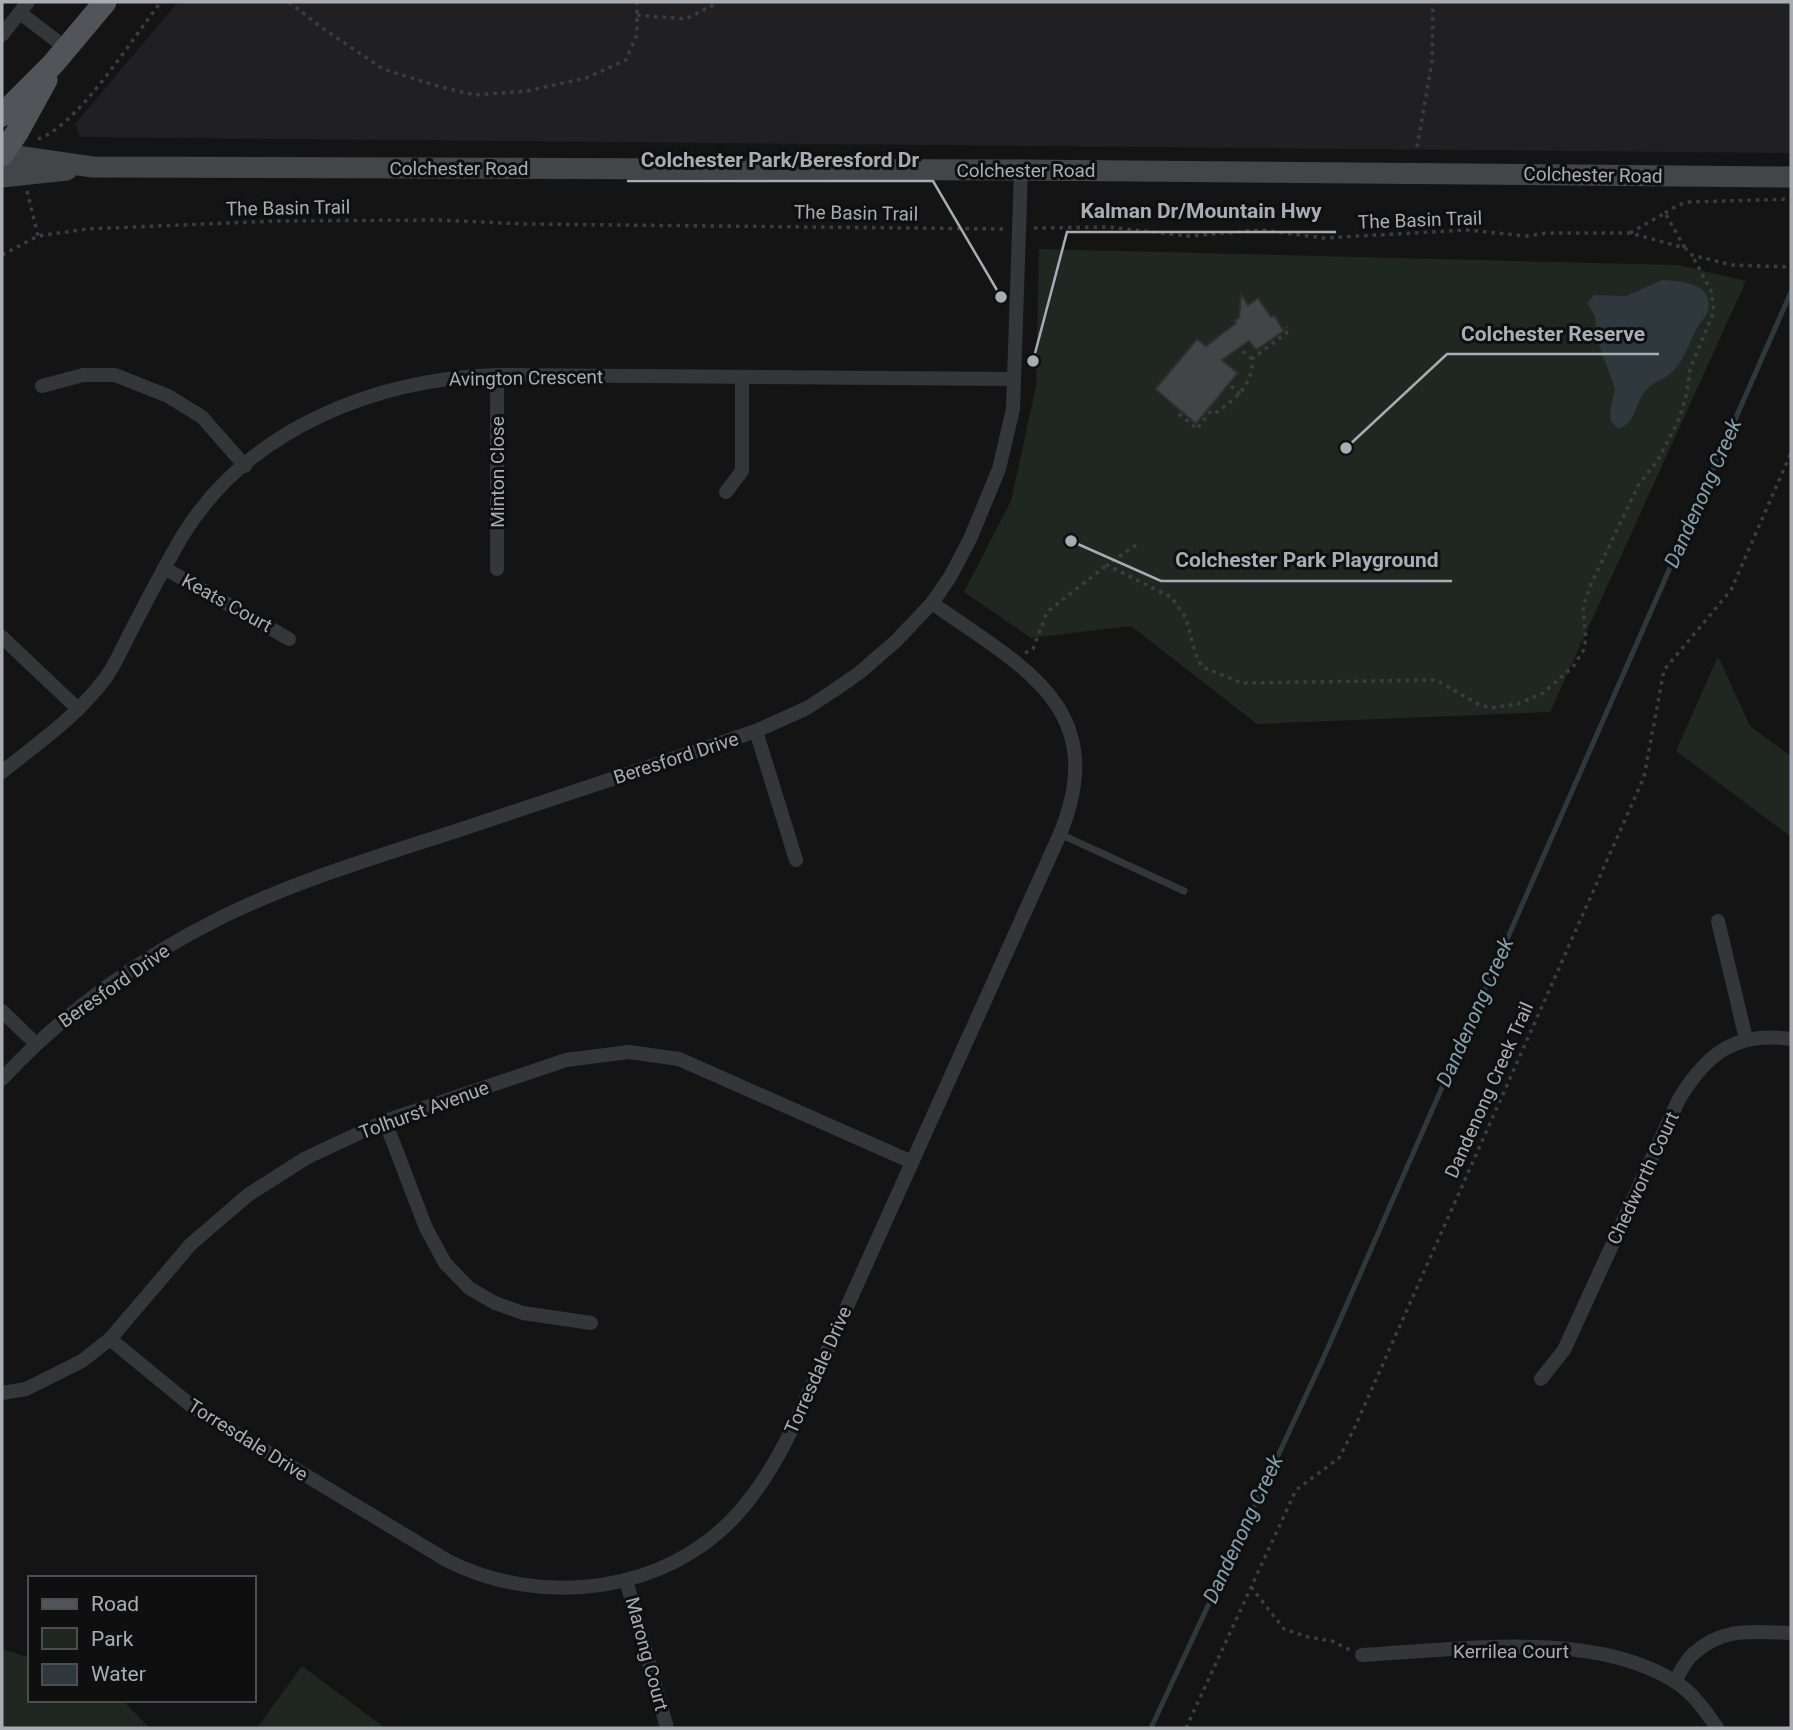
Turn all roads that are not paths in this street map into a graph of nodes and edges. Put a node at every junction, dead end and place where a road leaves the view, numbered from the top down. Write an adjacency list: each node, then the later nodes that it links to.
1 (106, 2): 4 (main road)
2 (24, 7): 3 (street); 4 (street)
3 (2, 35)
4 (60, 56): 5 (main road); 6 (main road)
5 (2, 114)
6 (2, 155): 7 (main road, Colchester Road)
7 (93, 167): 8 (main road, Colchester Road); 9 (main road, Colchester Road)
8 (1021, 170): 10 (main road, Colchester Road); 13 (street, Beresford Drive)
9 (2, 177)
10 (1791, 177)
11 (497, 374): 12 (street, Avington Crescent); 15 (street, Avington Crescent); 18 (street, Minton Close)
12 (741, 377): 13 (street, Avington Crescent); 16 (street)
13 (1014, 379): 19 (street, Beresford Drive)
14 (42, 386): 15 (street)
15 (245, 466): 17 (street, Avington Crescent)
16 (726, 492)
17 (164, 568): 21 (street, Keats Court); 22 (street, Avington Crescent)
18 (497, 569)
19 (932, 603): 23 (street, Beresford Drive); 25 (street, Torresdale Drive)
20 (2, 637): 22 (street)
21 (289, 639)
22 (78, 709): 24 (street, Avington Crescent)
23 (756, 731): 26 (street); 32 (street, Beresford Drive)
24 (2, 772)
25 (1060, 834): 27 (lane); 35 (street, Torresdale Drive)
26 (796, 860)
27 (1184, 891)
28 (1718, 921): 30 (street)
29 (2, 1011): 32 (street)
30 (1746, 1038): 31 (street, Chedworth Court); 38 (street, Chedworth Court)
31 (1791, 1039)
32 (35, 1043): 33 (street, Beresford Drive)
33 (2, 1079)
34 (385, 1121): 35 (street, Tolhurst Avenue); 36 (street); 37 (street, Tolhurst Avenue)
35 (912, 1162): 40 (street, Torresdale Drive)
36 (591, 1323)
37 (110, 1339): 39 (street, Tolhurst Avenue); 40 (street, Torresdale Drive)
38 (1541, 1379)
39 (2, 1393)
40 (626, 1580): 44 (street, Marong Court)
41 (1791, 1633): 43 (street)
42 (1362, 1655): 43 (street, Kerrilea Court)
43 (1675, 1681): 45 (street, Kerrilea Court)
44 (667, 1728)
45 (1717, 1728)

